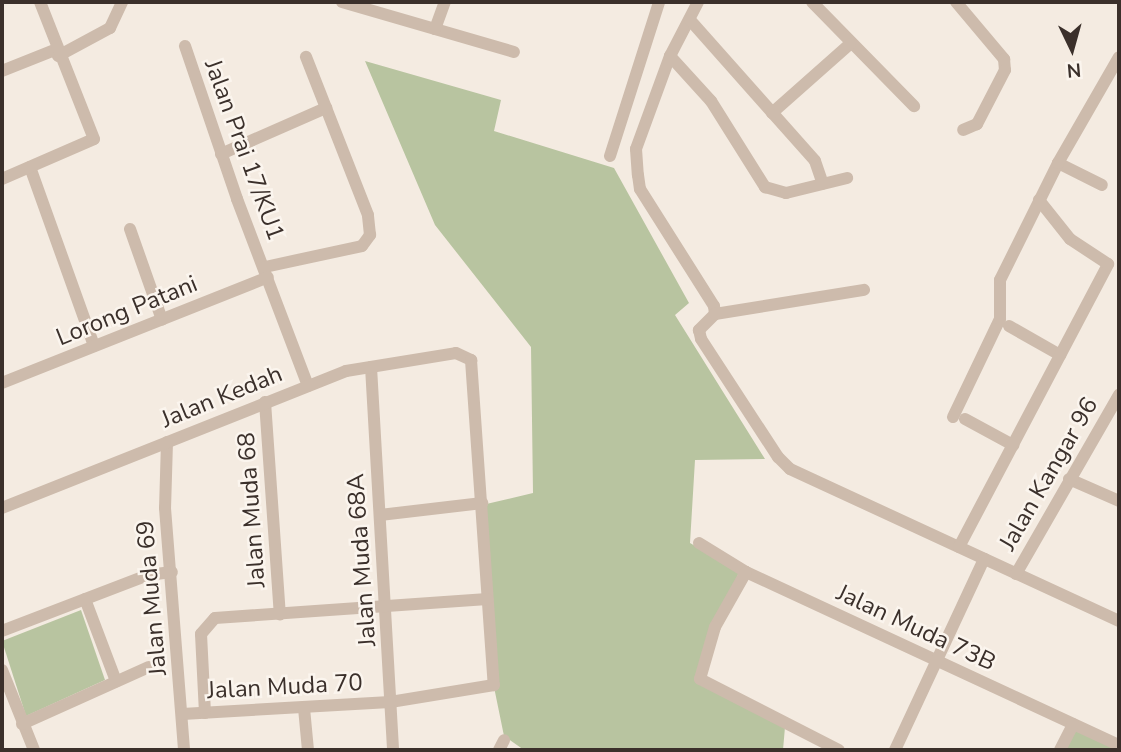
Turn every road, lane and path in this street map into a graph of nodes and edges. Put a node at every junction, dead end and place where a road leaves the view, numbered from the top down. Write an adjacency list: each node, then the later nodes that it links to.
1 (40, 2): 14 (street)
2 (122, 2): 14 (street)
3 (445, 2): 10 (street)
4 (659, 2): 24 (street)
5 (698, 2): 9 (street)
6 (812, 2): 11 (street)
7 (956, 2): 22 (street)
8 (342, 3): 10 (street)
9 (690, 20): 15 (street); 21 (street)
10 (435, 29): 13 (street)
11 (850, 44): 19 (street); 21 (street)
12 (185, 46): 23 (street, Jalan Prai 17/KU1)
13 (514, 52)
14 (57, 53): 18 (street); 26 (street)
15 (670, 56): 29 (street); 35 (street)
16 (306, 57): 20 (street)
17 (1119, 57): 25 (street)
18 (2, 71)
19 (914, 106)
20 (326, 108): 23 (street); 33 (street, Lorong Patani)
21 (772, 113): 29 (street)
22 (963, 130)
23 (220, 154): 33 (street, Jalan Prai 17/KU1)
24 (610, 156)
25 (1058, 163): 30 (street); 31 (street)
26 (30, 167): 28 (street); 38 (street)
27 (846, 178): 29 (street)
28 (2, 179)
29 (823, 184)
30 (1102, 185)
31 (1039, 200): 39 (street); 46 (street)
32 (130, 229): 36 (street)
33 (266, 272): 36 (street, Lorong Patani); 42 (street, Jalan Prai 17/KU1)
34 (864, 290): 35 (street)
35 (715, 314): 53 (street)
36 (162, 320): 38 (street, Lorong Patani)
37 (1009, 326): 39 (street)
38 (94, 346): 41 (street, Lorong Patani)
39 (1060, 355): 46 (street)
40 (371, 367): 42 (street, Jalan Kedah); 49 (street, Jalan Kedah); 51 (street, Jalan Muda 68A)
41 (2, 383)
42 (307, 386): 44 (street, Jalan Kedah)
43 (1119, 395): 47 (street, Jalan Kangar 96)
44 (265, 402): 45 (street, Jalan Kedah); 61 (street, Jalan Muda 68)
45 (167, 442): 50 (street, Jalan Kedah); 55 (street, Jalan Muda 69)
46 (1013, 445): 53 (street)
47 (1069, 479): 48 (street); 57 (street, Jalan Kangar 96)
48 (1119, 501)
49 (482, 503): 51 (street); 59 (street)
50 (2, 508)
51 (380, 515): 60 (street, Jalan Muda 68A)
52 (699, 543): 56 (street, Jalan Muda 73B)
53 (958, 547): 54 (street)
54 (984, 559): 57 (street); 64 (street)
55 (172, 572): 58 (street); 71 (street, Jalan Muda 69)
56 (746, 572): 64 (street, Jalan Muda 73B); 79 (street)
57 (1016, 574): 62 (street)
58 (85, 599): 63 (street); 67 (street)
59 (487, 599): 60 (street); 68 (street, Jalan Muda 70)
60 (387, 607): 61 (street); 68 (street, Jalan Muda 68A)
61 (280, 614): 70 (street)
62 (1119, 621)
63 (2, 631)
64 (937, 660): 73 (street, Jalan Muda 73B); 80 (street)
65 (149, 667): 67 (street)
66 (2, 670): 72 (street)
67 (116, 681): 72 (street)
68 (390, 702): 69 (street, Jalan Muda 70); 78 (street, Jalan Muda 68A)
69 (304, 708): 70 (street, Jalan Muda 70); 77 (street)
70 (205, 713): 71 (street, Jalan Muda 70)
71 (182, 714): 76 (street, Jalan Muda 69)
72 (22, 724): 75 (street)
73 (1073, 724): 74 (street, Jalan Muda 73B); 81 (street)
74 (1119, 745)
75 (34, 750)
76 (184, 750)
77 (308, 750)
78 (393, 750)
79 (839, 750)
80 (895, 750)
81 (1060, 750)

